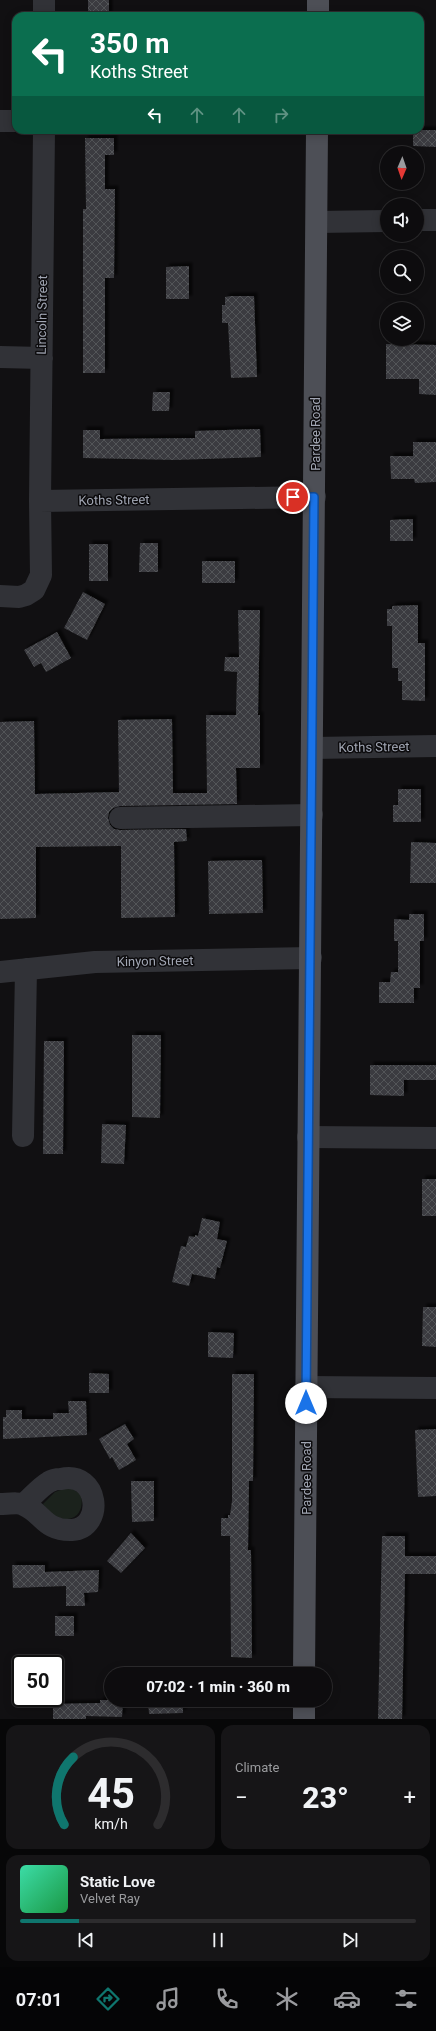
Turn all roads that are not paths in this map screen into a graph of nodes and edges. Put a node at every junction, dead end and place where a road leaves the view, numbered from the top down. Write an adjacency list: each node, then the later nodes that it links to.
1 (44, 0): 3 (street)
2 (318, 0): 4 (main road)
3 (44, 12)
4 (318, 12)
5 (0, 121): 6 (street)
6 (12, 121)
7 (44, 134): 14 (street, Lincoln Street)
8 (317, 134): 12 (main road, Pardee Road)
9 (424, 220): 10 (street)
10 (436, 220)
11 (380, 221): 12 (street)
12 (317, 222): 15 (main road, Pardee Road)
13 (0, 357): 14 (street)
14 (42, 358): 16 (street, Lincoln Street)
15 (314, 497): 16 (street, Koths Street); 19 (main road, Pardee Road)
16 (40, 501): 17 (street)
17 (0, 596)
18 (436, 746): 19 (street, Koths Street)
19 (313, 748): 20 (main road, Pardee Road)
20 (312, 815): 21 (street); 22 (main road, Pardee Road)
21 (120, 818)
22 (311, 958): 23 (street, Kinyon Street); 26 (main road, Pardee Road)
23 (26, 970): 24 (street, Kinyon Street); 25 (street)
24 (0, 972)
25 (23, 1136)
26 (308, 1137): 27 (street); 28 (main road, Pardee Road)
27 (436, 1138)
28 (306, 1387): 29 (street); 32 (main road, Pardee Road)
29 (436, 1388)
30 (0, 1504): 31 (street)
31 (24, 1504)
32 (304, 1667)
33 (304, 1707): 34 (main road)
34 (304, 1719)

